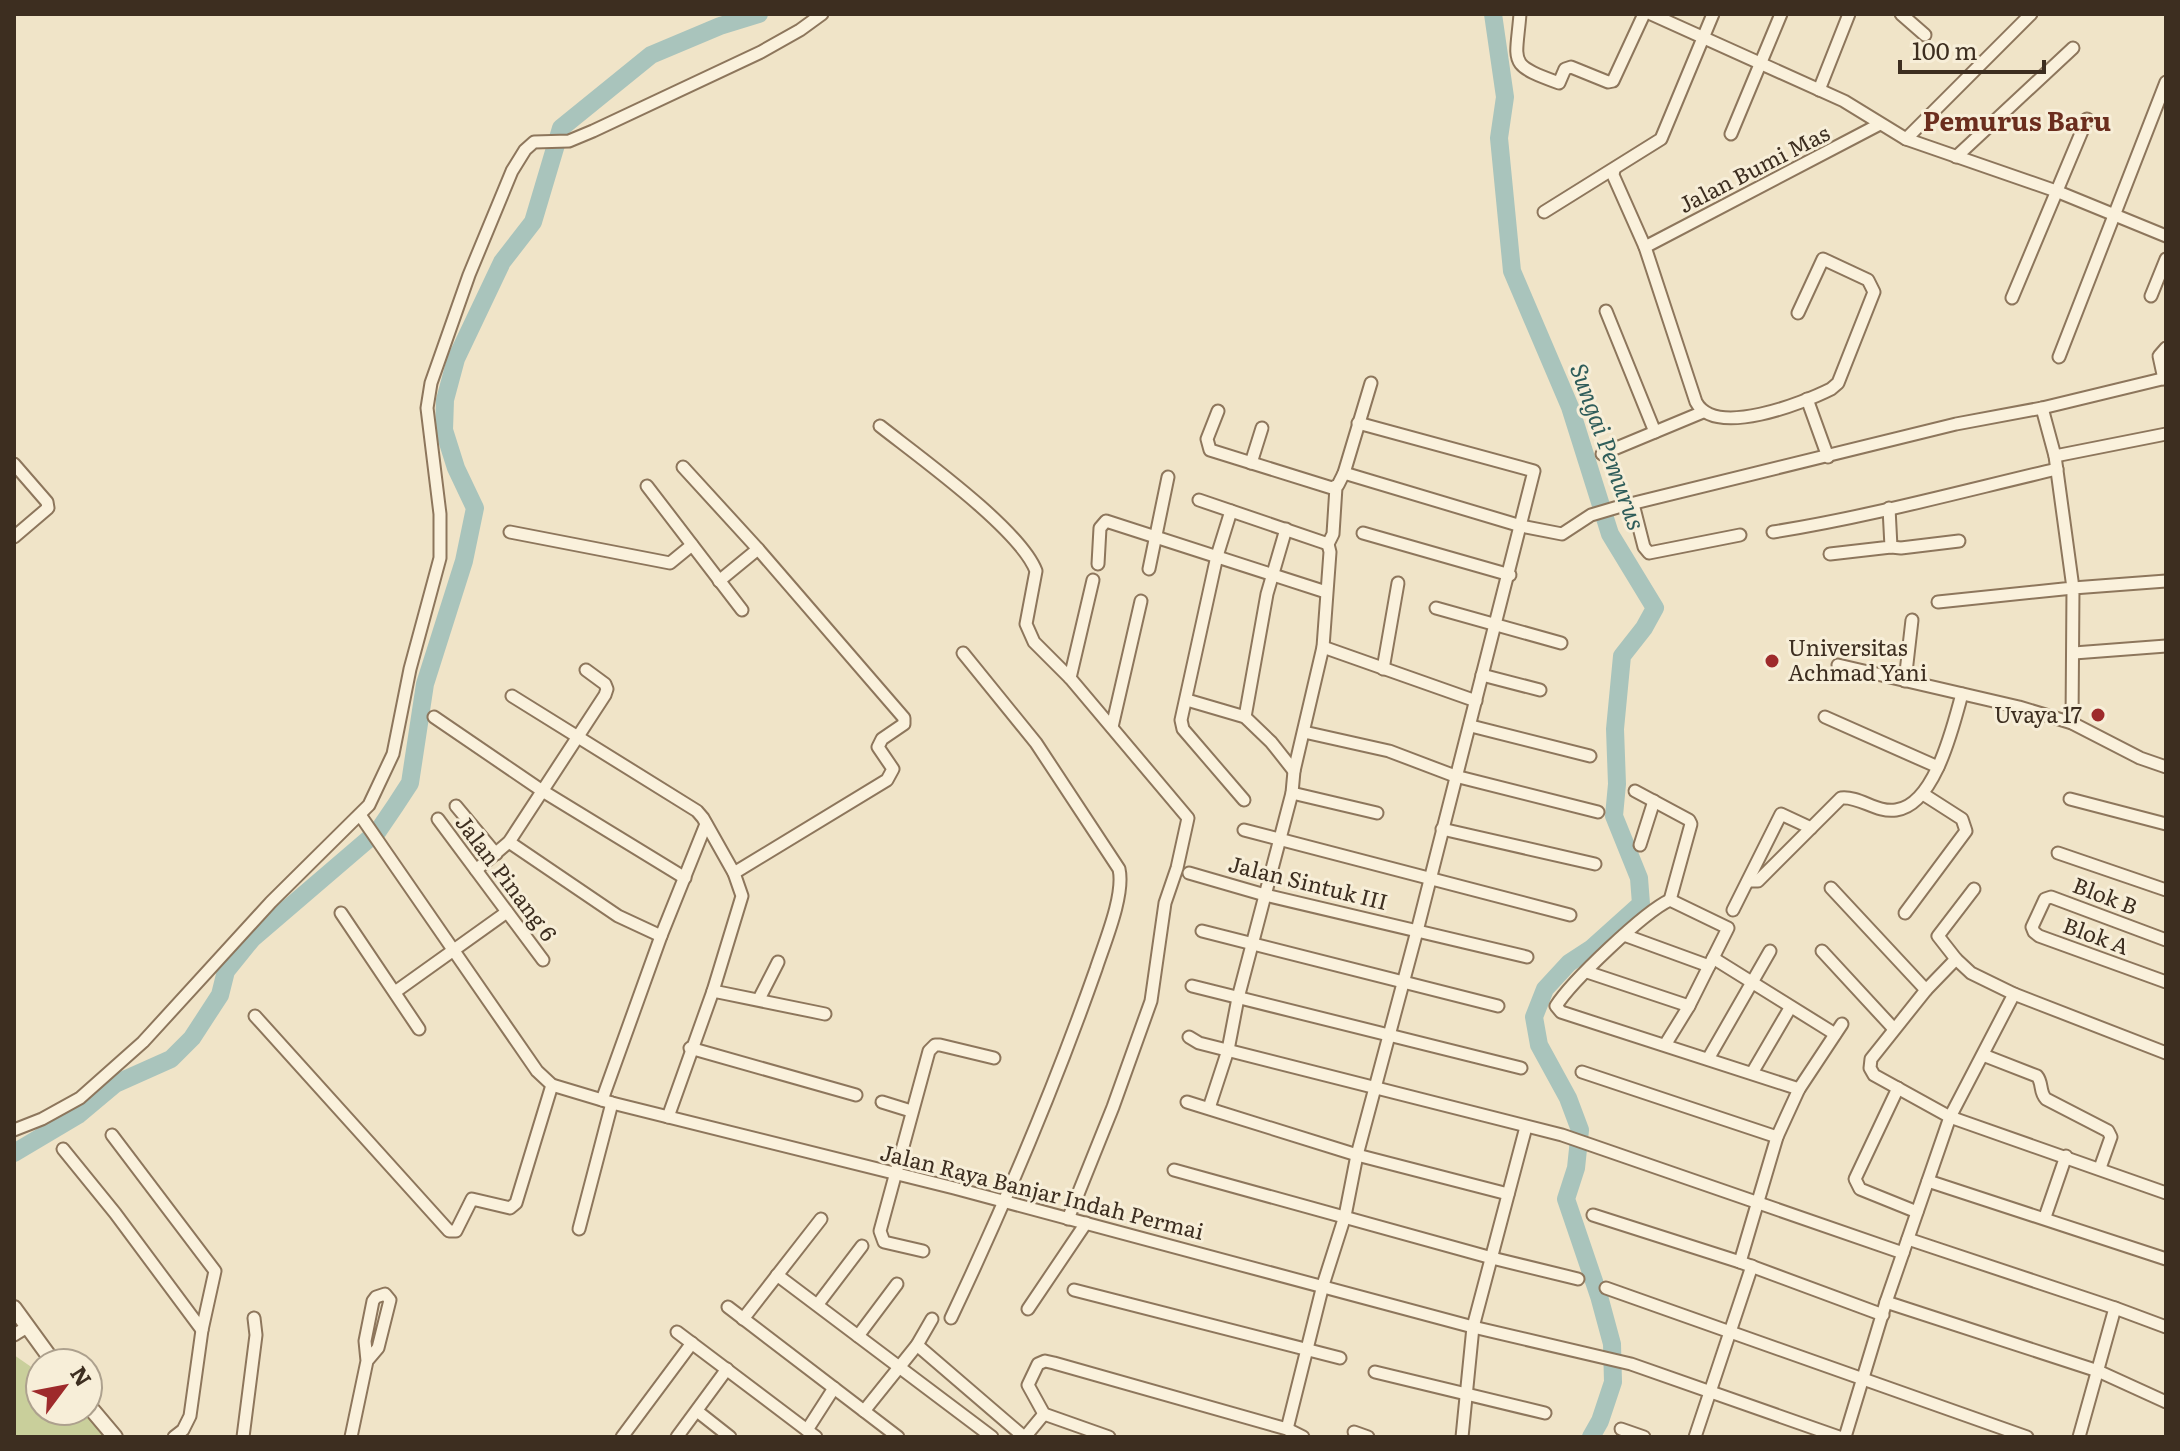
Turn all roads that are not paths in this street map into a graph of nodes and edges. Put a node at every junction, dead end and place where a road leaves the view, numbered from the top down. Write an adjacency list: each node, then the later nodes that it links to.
1 (822, 14): 130 (street)
2 (1520, 14): 3 (street)
3 (1644, 14)
4 (1651, 14): 11 (street)
5 (1713, 14): 11 (street)
6 (1781, 14): 13 (street)
7 (1849, 14): 15 (street)
8 (1901, 14): 10 (street)
9 (2031, 14): 19 (street)
10 (1925, 35)
11 (1703, 38): 13 (street); 21 (street)
12 (2073, 48): 20 (street)
13 (1761, 65): 15 (street); 18 (street)
14 (2166, 82): 24 (street)
15 (1819, 90): 17 (street)
16 (2087, 119): 22 (street)
17 (1880, 124): 19 (street); 26 (street, Jalan Bumi Mas)
18 (1731, 134)
19 (1906, 139): 20 (street)
20 (1956, 157): 22 (street)
21 (1614, 170): 23 (street); 26 (street)
22 (2056, 191): 24 (street); 29 (street)
23 (1544, 212)
24 (2115, 217): 25 (street); 33 (street)
25 (2166, 236)
26 (1645, 247): 39 (street)
27 (2166, 259): 28 (street)
28 (2151, 296)
29 (2012, 298)
30 (1606, 311): 43 (street)
31 (1798, 313): 36 (street)
32 (2166, 348): 34 (street)
33 (2059, 357)
34 (2165, 378): 37 (street)
35 (1371, 383): 40 (street)
36 (1807, 399): 39 (street); 47 (street)
37 (2042, 408): 46 (street); 47 (street)
38 (1218, 411): 48 (street)
39 (1703, 412): 43 (street)
40 (1358, 423): 52 (street); 60 (street)
41 (880, 426): 100 (street)
42 (1262, 428): 48 (street)
43 (1655, 432): 45 (street)
44 (2166, 434): 46 (street)
45 (1602, 454)
46 (2055, 456): 51 (street)
47 (1828, 457): 57 (street)
48 (1251, 463): 55 (street)
49 (14, 464): 62 (street)
50 (683, 467): 72 (street)
51 (2057, 469): 58 (street); 83 (street)
52 (1344, 473): 55 (street); 60 (street)
53 (1168, 477): 67 (street)
54 (647, 486): 70 (street)
55 (1336, 487): 69 (street)
56 (1199, 500): 59 (street)
57 (1633, 504): 60 (street); 66 (street)
58 (1889, 508): 64 (street); 71 (street)
59 (1231, 511): 61 (street); 74 (street)
60 (1521, 526): 78 (street)
61 (1286, 529): 69 (street); 77 (street)
62 (16, 531)
63 (510, 532): 70 (street)
64 (1773, 532)
65 (1363, 533): 78 (street)
66 (1740, 535)
67 (1157, 536): 74 (street); 75 (street); 76 (street)
68 (1959, 541): 71 (street)
69 (1328, 544): 84 (street)
70 (692, 545): 80 (street)
71 (1891, 547): 73 (street)
72 (758, 549): 80 (street); 144 (street)
73 (1830, 554)
74 (1217, 556): 77 (street); 105 (street)
75 (1098, 564)
76 (1149, 569)
77 (1273, 573): 84 (street); 108 (street)
78 (1510, 575): 90 (street)
79 (1093, 580): 100 (street)
80 (719, 581): 88 (street)
81 (2166, 581): 83 (street)
82 (1398, 583): 97 (street)
83 (2073, 588): 86 (street); 95 (street)
84 (1326, 592): 93 (street)
85 (1141, 601): 112 (street)
86 (1938, 602)
87 (1436, 608): 90 (street)
88 (742, 610)
89 (1912, 620): 101 (street)
90 (1496, 624): 91 (street); 99 (street)
91 (1561, 643)
92 (2166, 646): 95 (street)
93 (1323, 647): 97 (street); 113 (street)
94 (963, 653): 229 (street)
95 (2074, 653): 110 (street)
96 (1838, 665): 101 (street)
97 (1383, 669): 106 (street)
98 (586, 670): 114 (street)
99 (1482, 675): 102 (street); 106 (street)
100 (1070, 678): 112 (street)
101 (1905, 681): 103 (street)
102 (1540, 690)
103 (1962, 694): 110 (street); 116 (street)
104 (512, 696): 114 (street)
105 (1187, 700): 108 (street); 125 (street)
106 (1476, 701): 111 (street)
107 (434, 717): 120 (street)
108 (1245, 717): 118 (street)
109 (1825, 717): 116 (street)
110 (2072, 723): 117 (street)
111 (1471, 726): 115 (street); 119 (street)
112 (1112, 727): 236 (street)
113 (1304, 732): 118 (street); 119 (street)
114 (576, 737): 120 (street); 132 (street)
115 (1590, 756)
116 (1938, 767): 123 (street)
117 (2166, 767)
118 (1294, 771): 122 (street)
119 (1455, 776): 128 (street); 135 (street)
120 (541, 790): 138 (street); 146 (street)
121 (1635, 791): 126 (street)
122 (1292, 793): 129 (street); 137 (street)
123 (1923, 794): 134 (street); 157 (street)
124 (2070, 799): 133 (street)
125 (1244, 800)
126 (1654, 801): 139 (street); 153 (street)
127 (456, 806): 141 (street)
128 (1598, 812)
129 (1377, 813)
130 (363, 819): 166 (street); 217 (street)
131 (438, 819): 143 (street, Jalan Pinang 6)
132 (706, 824): 144 (street); 146 (street)
133 (2166, 824)
134 (1811, 828): 148 (street); 148 (street)
135 (1442, 829): 142 (street); 147 (street)
136 (1244, 830): 137 (street)
137 (1279, 840): 147 (street); 152 (street)
138 (509, 842): 141 (street); 163 (street)
139 (1640, 845)
140 (2058, 853): 151 (street)
141 (496, 854): 143 (street)
142 (1595, 864)
143 (476, 870): 155 (street, Jalan Pinang 6)
144 (734, 873): 180 (street)
145 (1189, 873): 152 (street, Jalan Sintuk III)
146 (685, 878): 163 (street)
147 (1429, 879): 159 (street); 161 (street)
148 (1748, 881): 154 (street)
149 (1831, 888): 179 (street)
150 (1974, 889): 170 (street)
151 (2166, 890)
152 (1265, 895): 161 (street, Jalan Sintuk III); 165 (street)
153 (1670, 900): 162 (street); 173 (street)
154 (1733, 910)
155 (507, 912): 166 (street); 171 (street, Jalan Pinang 6)
156 (341, 913): 181 (street)
157 (1905, 913)
158 (2038, 913): 164 (street, Blok B); 177 (street, Blok A)
159 (1570, 915)
160 (1202, 931): 165 (street)
161 (1417, 931): 169 (street, Jalan Sintuk III); 175 (street)
162 (1624, 935): 173 (street); 174 (street)
163 (661, 936): 209 (street)
164 (2166, 940)
165 (1252, 944): 175 (street); 183 (street)
166 (452, 950): 181 (street); 204 (street)
167 (1770, 951): 176 (street)
168 (1822, 951): 191 (street)
169 (1527, 957)
170 (1956, 959): 179 (street); 182 (street)
171 (543, 960)
172 (778, 962): 184 (street)
173 (1711, 962): 176 (street); 186 (street)
174 (1587, 972): 186 (street); 194 (street)
175 (1403, 982): 185 (street); 193 (street)
176 (1750, 982): 187 (street); 200 (street)
177 (2166, 982)
178 (1192, 986): 183 (street)
179 (1926, 990): 191 (street)
180 (713, 991): 184 (street); 195 (street)
181 (395, 992): 190 (street)
182 (2014, 994): 197 (street); 198 (street)
183 (1238, 998): 193 (street); 196 (street)
184 (759, 999): 188 (street)
185 (1498, 1006)
186 (1689, 1006): 194 (street)
187 (1790, 1008): 203 (street); 207 (street)
188 (825, 1014)
189 (255, 1016): 204 (street)
190 (419, 1029)
191 (1894, 1029): 206 (street)
192 (1189, 1037): 196 (street)
193 (1388, 1037): 201 (street); 205 (street)
194 (1665, 1045): 200 (street)
195 (690, 1048): 208 (street); 214 (street)
196 (1228, 1050): 205 (street); 212 (street)
197 (2166, 1053)
198 (1983, 1055): 215 (street); 223 (street)
199 (994, 1058): 213 (street)
200 (1708, 1059): 203 (street)
201 (1521, 1068)
202 (1582, 1072): 219 (street)
203 (1752, 1073): 207 (street)
204 (552, 1085): 209 (street, Jalan Raya Banjar Indah Permai)
205 (1375, 1088): 216 (street); 221 (street)
206 (1898, 1088): 215 (street); 231 (street)
207 (1799, 1089): 219 (street)
208 (856, 1095)
209 (607, 1102): 214 (street, Jalan Raya Banjar Indah Permai); 238 (street)
210 (882, 1102): 213 (street)
211 (1187, 1102): 212 (street)
212 (1209, 1108): 221 (street)
213 (911, 1111): 225 (street)
214 (668, 1117): 225 (street, Jalan Raya Banjar Indah Permai)
215 (1950, 1117): 222 (street); 226 (street)
216 (1526, 1127): 228 (street); 230 (street)
217 (14, 1130)
218 (112, 1135): 264 (street)
219 (1777, 1137): 230 (street)
220 (63, 1149): 264 (street)
221 (1357, 1155): 228 (street); 233 (street)
222 (2066, 1156): 223 (street); 234 (street)
223 (2100, 1168): 227 (street)
224 (1174, 1170): 233 (street)
225 (895, 1174): 229 (street, Jalan Raya Banjar Indah Permai); 241 (street)
226 (1928, 1181): 231 (street); 234 (street)
227 (2166, 1193)
228 (1508, 1194): 243 (street)
229 (1005, 1203): 236 (street, Jalan Raya Banjar Indah Permai); 259 (street)
230 (1758, 1203): 242 (street); 245 (street)
231 (1917, 1212): 239 (street)
232 (1593, 1215): 245 (street)
233 (1345, 1216): 243 (street); 249 (street)
234 (2045, 1217): 244 (street)
235 (821, 1219): 246 (street)
236 (1068, 1219): 237 (street, Jalan Raya Banjar Indah Permai)
237 (1086, 1223): 249 (street, Jalan Raya Banjar Indah Permai); 257 (street)
238 (579, 1229)
239 (1908, 1239): 242 (street); 256 (street)
240 (862, 1246): 252 (street)
241 (923, 1251)
242 (1903, 1253): 255 (street)
243 (1492, 1258): 247 (street); 262 (street)
244 (2166, 1259)
245 (1746, 1264): 255 (street); 266 (street)
246 (777, 1275): 252 (street); 260 (street)
247 (1578, 1279)
248 (897, 1284): 268 (street)
249 (1323, 1285): 262 (street, Jalan Raya Banjar Indah Permai); 272 (street)
250 (1606, 1288): 266 (street)
251 (1074, 1290): 272 (street)
252 (818, 1304): 268 (street)
253 (728, 1307): 260 (street)
254 (14, 1308): 265 (street)
255 (1884, 1308): 277 (street); 279 (street)
256 (2115, 1308): 263 (street); 277 (street)
257 (1028, 1309)
258 (254, 1318): 293 (street)
259 (951, 1318)
260 (743, 1319): 280 (street)
261 (932, 1319): 270 (street)
262 (1473, 1327): 281 (street, Jalan Raya Banjar Indah Permai); 282 (street)
263 (2166, 1327)
264 (202, 1330): 292 (street)
265 (20, 1331): 271 (street)
266 (1730, 1331): 279 (street); 281 (street)
267 (677, 1332): 269 (street)
268 (858, 1336): 275 (street)
269 (692, 1343): 276 (street); 295 (street)
270 (917, 1345): 275 (street); 300 (street)
271 (37, 1347)
272 (1309, 1349): 273 (street); 288 (street)
273 (1340, 1358)
274 (367, 1361): 274 (street); 294 (street)
275 (900, 1367): 285 (street); 299 (street)
276 (727, 1369): 284 (street); 291 (street)
277 (2098, 1371): 283 (street); 309 (street)
278 (1375, 1372): 282 (street)
279 (1863, 1378): 307 (street); 308 (street)
280 (834, 1388): 285 (street); 291 (street)
281 (1711, 1392): 306 (street); 307 (street, Jalan Raya Banjar Indah Permai)
282 (1466, 1394): 286 (street); 304 (street)
283 (2166, 1402)
284 (697, 1411): 296 (street); 297 (street)
285 (864, 1411): 298 (street)
286 (1545, 1413)
287 (1044, 1414): 288 (street); 300 (street); 301 (street)
288 (1287, 1429): 302 (street)
289 (1621, 1429): 305 (street)
290 (1354, 1432): 303 (street)
291 (812, 1433)
292 (174, 1437)
293 (243, 1437)
294 (351, 1437)
295 (622, 1437)
296 (677, 1437)
297 (730, 1437)
298 (898, 1437)
299 (992, 1437)
300 (1025, 1437)
301 (1109, 1437)
302 (1303, 1437)
303 (1368, 1437)
304 (1462, 1437)
305 (1644, 1437)
306 (1695, 1437)
307 (1842, 1437)
308 (2027, 1437)
309 (2079, 1437)

